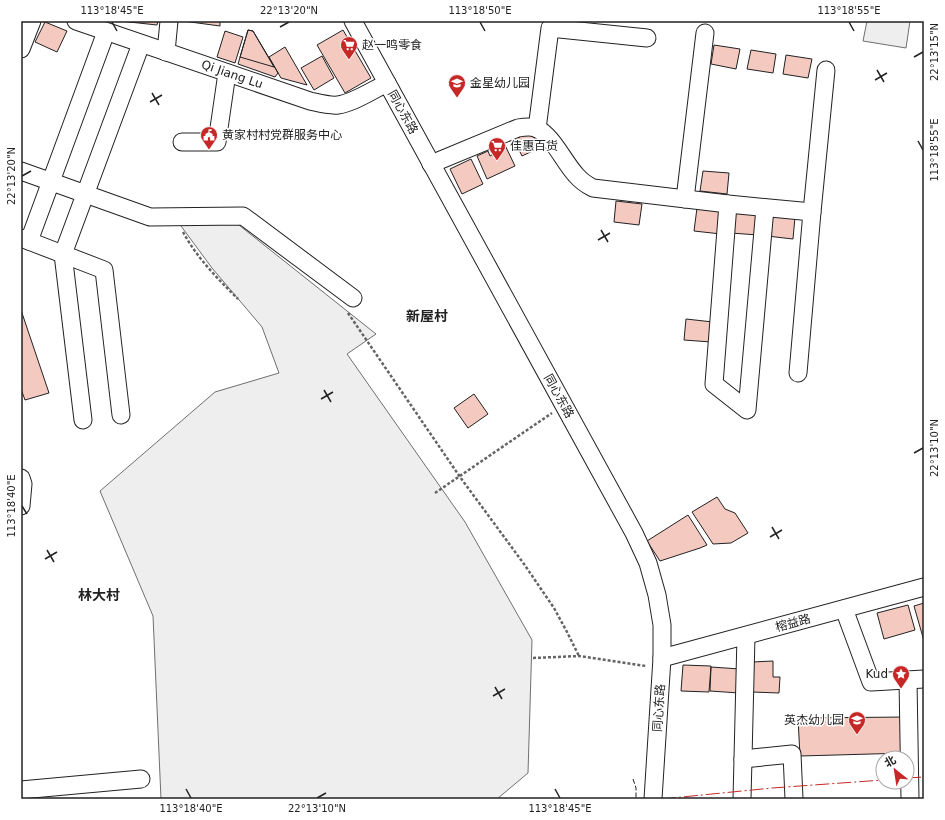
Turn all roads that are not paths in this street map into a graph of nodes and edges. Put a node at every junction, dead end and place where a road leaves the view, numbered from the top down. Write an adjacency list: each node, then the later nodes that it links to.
1 (32, 21): 9 (street)
2 (169, 21): 10 (street)
3 (353, 21): 13 (street, 同心东路)
4 (82, 22): 5 (street, Qi Jiang Lu)
5 (106, 32): 8 (street, Qi Jiang Lu); 18 (street)
6 (706, 33): 20 (street)
7 (647, 38): 14 (street)
8 (142, 44): 10 (street, Qi Jiang Lu); 19 (street)
9 (21, 49)
10 (166, 52): 12 (street, Qi Jiang Lu)
11 (826, 70): 23 (street)
12 (227, 73): 13 (street, Qi Jiang Lu); 15 (street)
13 (387, 83): 16 (street, 同心东路)
14 (537, 129): 16 (street); 20 (street)
15 (182, 142)
16 (431, 164): 35 (street, 同心东路)
17 (21, 170): 18 (street)
18 (51, 181): 19 (street); 24 (street)
19 (86, 194): 25 (street); 26 (street)
20 (685, 199): 21 (street)
21 (728, 204): 22 (street); 22 (street)
22 (765, 208): 23 (street)
23 (812, 212): 27 (street)
24 (25, 239): 25 (street)
25 (63, 254): 28 (street); 29 (street)
26 (353, 298)
27 (798, 373)
28 (121, 415)
29 (83, 420)
30 (21, 478): 31 (street)
31 (21, 506)
32 (924, 587): 33 (street, 榕益路)
33 (844, 609): 34 (street, 榕益路); 36 (street)
34 (746, 636): 35 (street, 榕益路); 37 (street)
35 (662, 663): 42 (street, 同心东路)
36 (916, 679): 45 (street)
37 (743, 759): 43 (street); 44 (street)
38 (141, 779): 39 (street)
39 (21, 791): 41 (street)
40 (924, 798): 46 (street)
41 (22, 799)
42 (653, 799)
43 (742, 799)
44 (794, 799)
45 (910, 799)
46 (918, 799)

